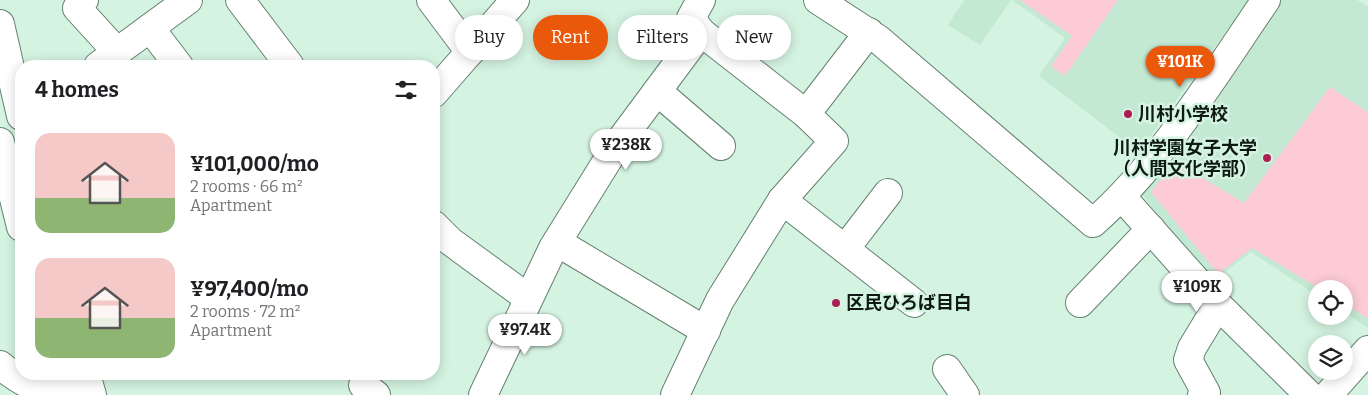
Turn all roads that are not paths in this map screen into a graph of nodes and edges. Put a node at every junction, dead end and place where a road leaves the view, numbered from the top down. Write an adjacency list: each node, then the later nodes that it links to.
1 (84, 0): 16 (street)
2 (188, 0): 12 (street)
3 (240, 0): 18 (street)
4 (430, 0): 13 (street)
5 (515, 0): 9 (street)
6 (701, 0): 10 (street)
7 (818, 0): 14 (street)
8 (1266, 0): 28 (street)
9 (502, 15)
10 (693, 15)
11 (0, 24): 22 (street)
12 (150, 28): 16 (street); 17 (street)
13 (455, 32)
14 (869, 32): 24 (street); 28 (street)
15 (707, 37): 24 (street)
16 (107, 59)
17 (174, 60)
18 (285, 60)
19 (463, 60): 21 (street)
20 (680, 60): 23 (street)
21 (440, 86)
22 (15, 90)
23 (657, 91): 26 (street); 33 (street)
24 (806, 114): 29 (street)
25 (0, 142): 30 (street)
26 (721, 146)
27 (888, 193): 34 (street)
28 (1122, 197): 31 (street)
29 (782, 200): 34 (street); 39 (street)
30 (15, 203)
31 (1151, 229): 37 (street); 38 (street)
32 (440, 231): 35 (street)
33 (557, 242): 35 (street); 39 (street)
34 (845, 249): 36 (street)
35 (528, 298): 47 (street)
36 (914, 303)
37 (1080, 303)
38 (1218, 305): 50 (street); 51 (street)
39 (706, 331): 48 (street)
40 (1368, 350): 52 (street)
41 (0, 365): 43 (street)
42 (947, 369): 49 (street)
43 (15, 378)
44 (17, 380): 45 (street)
45 (60, 385): 46 (street)
46 (89, 386)
47 (483, 395)
48 (675, 395)
49 (965, 395)
50 (1202, 395)
51 (1309, 395)
52 (1328, 395)

